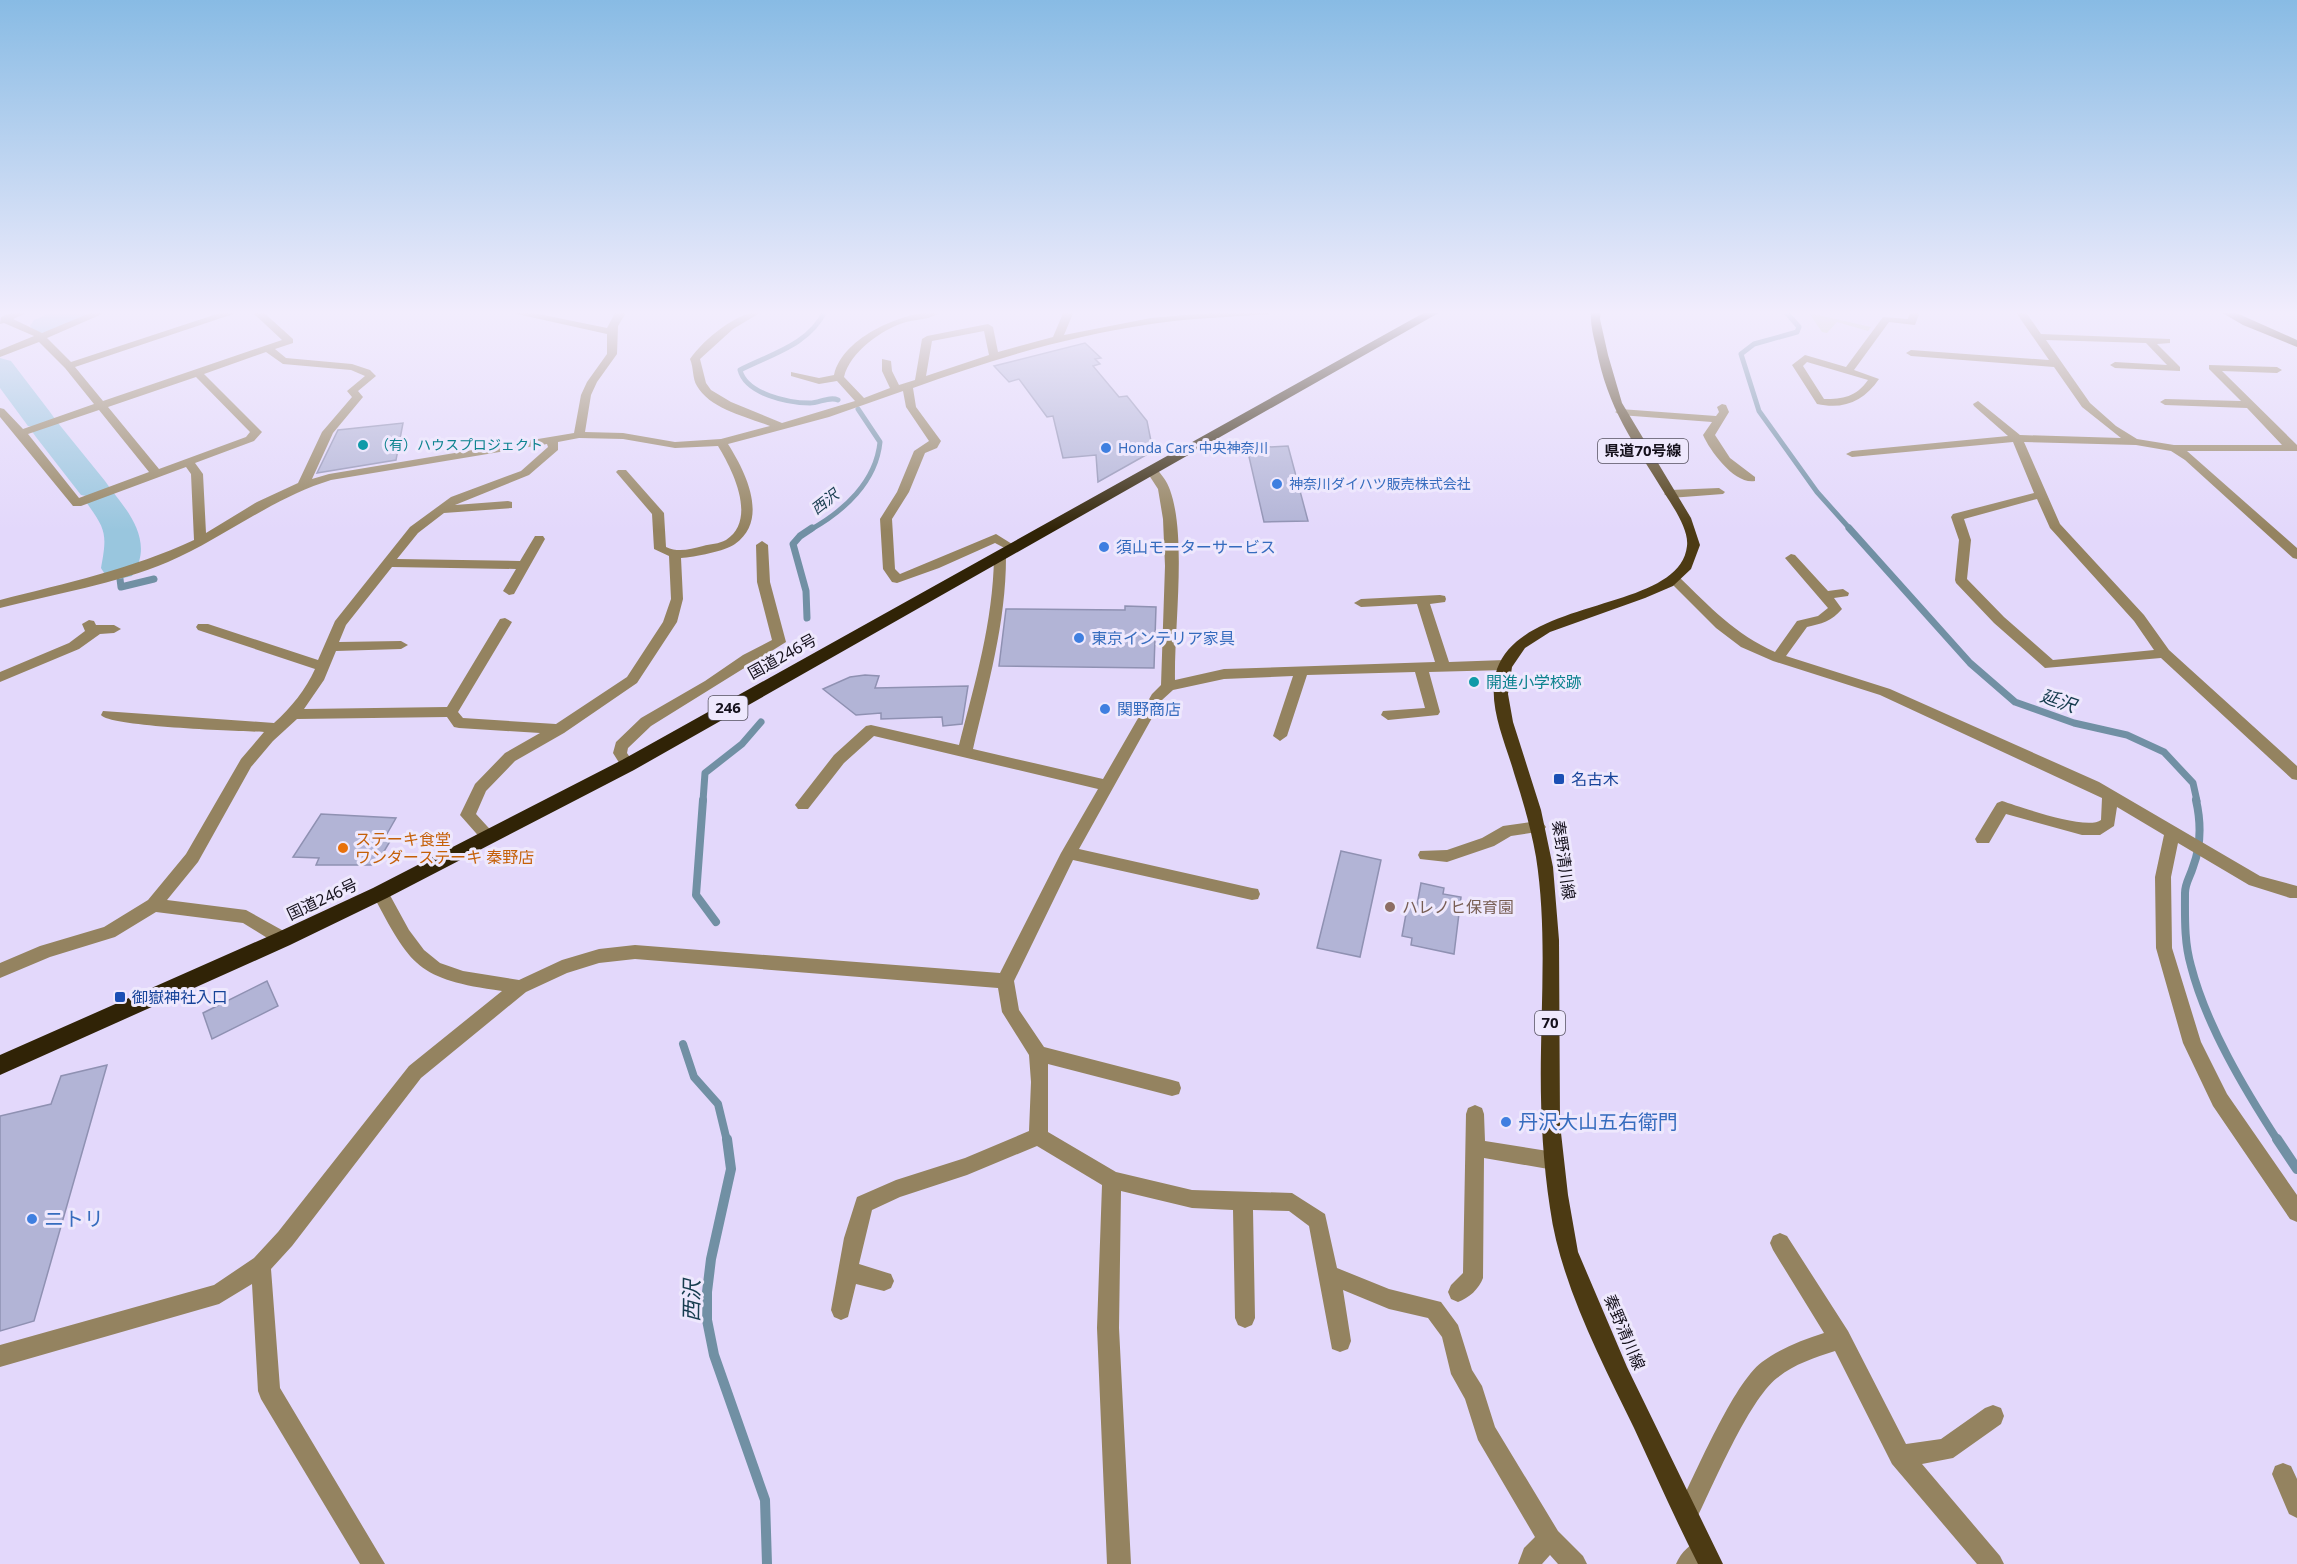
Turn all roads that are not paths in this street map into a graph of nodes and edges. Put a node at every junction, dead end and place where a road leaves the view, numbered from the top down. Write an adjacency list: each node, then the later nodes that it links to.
1 (83, 384): 20 (street)
2 (162, 384): 20 (street)
3 (209, 384): 36 (street)
4 (361, 384): 41 (street)
5 (591, 384): 28 (street)
6 (702, 384): 26 (street)
7 (845, 384): 17 (street)
8 (898, 384): 16 (street)
9 (914, 384): 16 (street)
10 (1305, 384): 37 (highway, 国道246号 / 246)
11 (1609, 384): 24 (main road, 秦野清川線 / 県道70号線)
12 (1809, 384): 13 (street)
13 (1871, 384)
14 (2071, 384): 32 (street)
15 (2227, 384): 21 (street)
16 (902, 388): 17 (street); 50 (street)
17 (862, 402): 26 (street)
18 (2165, 402): 21 (street)
19 (1978, 404): 29 (street)
20 (100, 405): 27 (street); 39 (street)
21 (2250, 405): 34 (street)
22 (1722, 407): 25 (street)
23 (0, 411): 27 (street)
24 (1620, 412): 25 (street); 43 (main road, 秦野清川線 / 県道70号線)
25 (1719, 419): 40 (street)
26 (783, 427): 31 (street)
27 (21, 433): 39 (street)
28 (579, 435): 30 (street); 31 (street)
29 (2017, 438): 32 (street); 35 (street); 44 (street)
30 (552, 439): 41 (street); 46 (street)
31 (721, 442): 52 (street)
32 (2136, 442): 33 (street)
33 (2174, 448): 34 (street); 51 (street)
34 (2295, 448)
35 (1852, 454)
36 (189, 462): 39 (street); 48 (street)
37 (1151, 470): 50 (highway, 国道246号 / 246); 79 (street)
38 (622, 471): 52 (street)
39 (156, 473)
40 (1751, 479)
41 (303, 485): 48 (street)
42 (1719, 492): 43 (street)
43 (1670, 494): 56 (main road, 秦野清川線 / 県道70号線)
44 (2040, 495): 69 (street); 72 (street)
45 (508, 505): 46 (street)
46 (441, 510): 54 (street)
47 (539, 539): 55 (street)
48 (200, 542): 63 (street)
49 (762, 545): 88 (street)
50 (1007, 553): 87 (street); 88 (highway, 国道246号 / 246)
51 (2297, 555)
52 (675, 556): 85 (street)
53 (1791, 558): 59 (street)
54 (388, 564): 55 (street); 68 (street)
55 (524, 565): 57 (street)
56 (1674, 580): 70 (street); 71 (main road, 秦野清川線 / 70)
57 (509, 591)
58 (1843, 593): 59 (street)
59 (1825, 595): 70 (street)
60 (1440, 599): 61 (street)
61 (1422, 600): 62 (street); 75 (street)
62 (1361, 603)
63 (0, 604)
64 (505, 622): 80 (street)
65 (202, 627): 73 (street)
66 (114, 629): 78 (street)
67 (401, 645): 68 (street)
68 (329, 647): 73 (street)
69 (2164, 653): 72 (street); 89 (street)
70 (1778, 658): 91 (street)
71 (1506, 665): 75 (street); 93 (main road, 秦野清川線 / 70)
72 (2050, 665): 77 (street)
73 (321, 666): 81 (street)
74 (1421, 668): 75 (street); 76 (street); 83 (street)
75 (1444, 668)
76 (1301, 672): 79 (street); 86 (street)
77 (2062, 676)
78 (0, 677)
79 (1168, 686): 90 (street)
80 (451, 712): 81 (street); 85 (street)
81 (293, 714): 84 (street)
82 (108, 715): 84 (street)
83 (1388, 715)
84 (277, 728): 102 (street)
85 (559, 729): 95 (street)
86 (1280, 736)
87 (965, 753): 90 (street); 92 (street)
88 (627, 765): 95 (highway, 国道246号 / 246)
89 (2297, 775)
90 (1106, 785): 97 (street)
91 (2110, 795): 94 (street); 96 (street)
92 (803, 805)
93 (1538, 827): 98 (street); 113 (main road, 秦野清川線 / 70)
94 (2172, 832): 99 (street); 116 (street)
95 (489, 837): 100 (highway, 国道246号 / 246)
96 (1983, 839)
97 (1069, 853): 101 (street); 105 (street)
98 (1426, 855)
99 (2297, 892)
100 (380, 893): 103 (highway, 国道246号 / 246); 106 (street)
101 (1252, 894)
102 (154, 905): 103 (street); 104 (street)
103 (283, 939): 108 (highway, 国道246号 / 246)
104 (0, 970)
105 (1005, 981): 106 (street); 107 (street)
106 (520, 987): 118 (street)
107 (1038, 1053): 109 (street); 111 (street)
108 (0, 1065)
109 (1172, 1088)
110 (1475, 1114): 112 (street)
111 (1038, 1136): 114 (street); 119 (street)
112 (1475, 1148): 113 (street); 122 (street)
113 (1554, 1161): 132 (main road, 秦野清川線 / 70)
114 (1112, 1180): 115 (street); 136 (street)
115 (1243, 1202): 120 (street); 124 (street)
116 (2297, 1212)
117 (1780, 1243): 125 (street)
118 (261, 1265): 127 (street); 135 (street)
119 (849, 1272): 121 (street); 123 (street)
120 (1330, 1275): 126 (street); 133 (street)
121 (884, 1281)
122 (1458, 1292)
123 (841, 1310)
124 (1245, 1318)
125 (1840, 1339): 129 (street); 132 (street)
126 (1340, 1341)
127 (0, 1356)
128 (1993, 1416): 129 (street)
129 (1900, 1456): 139 (street)
130 (2283, 1474): 131 (street)
131 (2297, 1506)
132 (1687, 1514): 134 (main road, 秦野清川線 / 70)
133 (1550, 1539): 137 (street); 138 (street)
134 (1701, 1559)
135 (373, 1564)
136 (1119, 1564)
137 (1530, 1564)
138 (1575, 1564)
139 (1992, 1564)

